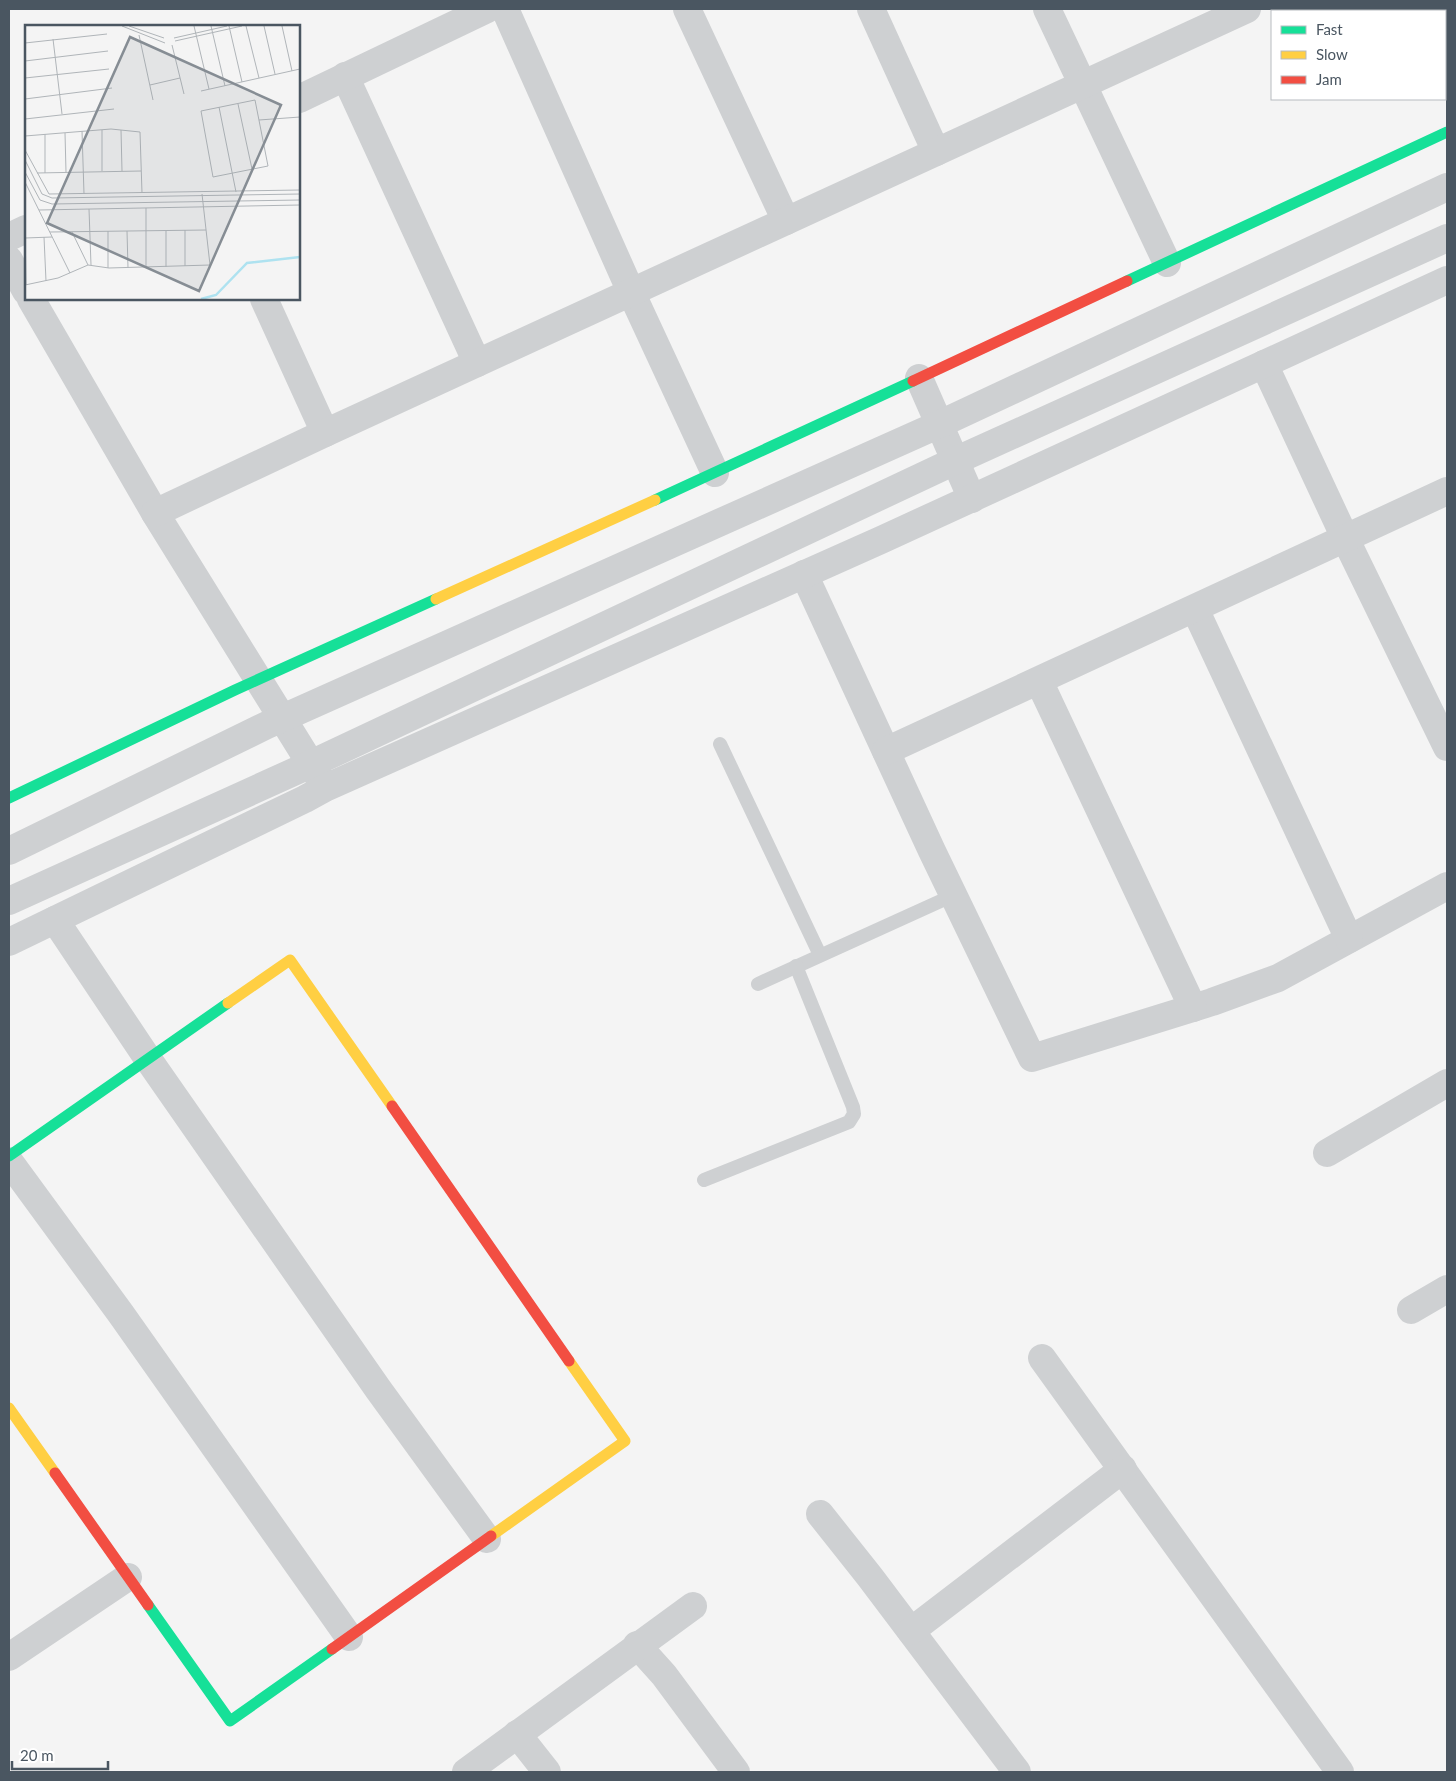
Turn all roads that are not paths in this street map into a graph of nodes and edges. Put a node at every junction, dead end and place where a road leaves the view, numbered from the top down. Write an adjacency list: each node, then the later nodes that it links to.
1 (487, 9): 8 (street)
2 (505, 9): 22 (street)
3 (687, 9): 14 (street)
4 (871, 9): 12 (street)
5 (1047, 9): 9 (street)
6 (1247, 9): 7 (street)
7 (1217, 14): 9 (street)
8 (346, 76): 10 (street); 25 (street)
9 (1083, 84): 12 (street); 19 (street)
10 (300, 99)
11 (1447, 132): 19 (street)
12 (936, 152): 14 (street)
13 (1447, 187): 28 (street)
14 (786, 221): 22 (street)
15 (25, 230): 16 (street)
16 (9, 238)
17 (1447, 238): 30 (street)
18 (9, 260): 21 (street)
19 (1167, 264): 27 (street)
20 (1447, 280): 26 (street)
21 (25, 288)
22 (631, 292): 25 (street); 31 (street)
23 (32, 300): 34 (street)
24 (264, 300): 29 (street)
25 (477, 363): 29 (street)
26 (1264, 364): 33 (street); 35 (street)
27 (919, 378): 28 (street); 31 (street)
28 (940, 424): 30 (street); 40 (street)
29 (325, 433): 34 (street)
30 (957, 460): 33 (street); 44 (street)
31 (715, 473): 38 (street)
32 (1447, 491): 35 (street)
33 (972, 498): 36 (street)
34 (155, 513): 38 (street)
35 (1346, 540): 37 (street); 42 (street)
36 (804, 574): 43 (street); 45 (street)
37 (1195, 609): 39 (street); 52 (street)
38 (259, 680): 40 (street); 46 (street)
39 (1039, 681): 43 (street); 57 (street)
40 (275, 722): 44 (street); 47 (street)
41 (720, 744): 54 (lane)
42 (1447, 747)
43 (886, 751): 49 (street)
44 (304, 767): 45 (street); 50 (street)
45 (325, 788): 51 (street)
46 (9, 798)
47 (9, 851)
48 (1447, 886): 52 (street)
49 (954, 895): 54 (lane); 57 (street)
50 (9, 900)
51 (55, 920): 53 (street); 58 (street)
52 (1349, 939): 57 (street)
53 (9, 942)
54 (820, 955): 55 (lane)
55 (796, 966): 56 (lane); 63 (lane)
56 (758, 984)
57 (1193, 1008)
58 (148, 1059): 61 (street); 70 (street); 70 (street)
59 (1447, 1083): 60 (street)
60 (1327, 1153)
61 (9, 1156)
62 (9, 1161): 74 (street)
63 (704, 1180)
64 (1447, 1288): 65 (street)
65 (1410, 1310)
66 (1042, 1358): 68 (street)
67 (9, 1408): 71 (street)
68 (1123, 1469): 73 (street); 82 (street)
69 (820, 1514): 73 (street)
70 (487, 1539): 74 (street)
71 (128, 1576): 74 (street); 76 (street)
72 (693, 1606): 75 (street)
73 (910, 1632): 81 (street)
74 (349, 1637)
75 (637, 1645): 77 (street); 80 (street)
76 (9, 1657)
77 (518, 1734): 78 (street); 79 (street)
78 (466, 1772)
79 (547, 1772)
80 (736, 1772)
81 (1017, 1772)
82 (1340, 1772)

